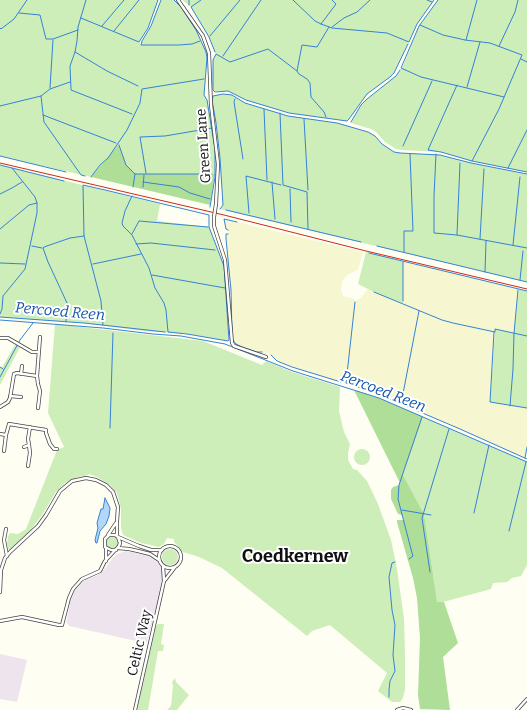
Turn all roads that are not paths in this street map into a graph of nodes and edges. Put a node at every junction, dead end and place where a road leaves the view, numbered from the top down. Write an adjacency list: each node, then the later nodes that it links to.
1 (178, 0): 5 (street, Green Lane, bridge)
2 (40, 337): 4 (street)
3 (0, 338): 4 (street)
4 (39, 352): 8 (street)
5 (266, 357)
6 (22, 366): 7 (street)
7 (21, 374): 8 (street); 9 (street)
8 (37, 376): 12 (street)
9 (10, 396): 10 (street); 11 (street)
10 (21, 397)
11 (0, 407)
12 (38, 408)
13 (30, 427): 15 (street); 16 (street); 18 (street)
14 (0, 434): 15 (street)
15 (6, 435): 19 (street)
16 (29, 445): 17 (street); 20 (street)
17 (24, 447)
18 (57, 449)
19 (4, 451)
20 (28, 466)
21 (116, 522): 23 (street); 24 (street); 28 (street)
22 (6, 529): 28 (street)
23 (108, 536): 24 (street); 25 (street)
24 (117, 537): 26 (street); 27 (street)
25 (105, 547): 26 (street); 30 (street)
26 (117, 549): 29 (street); 30 (street)
27 (162, 550): 29 (street); 32 (street)
28 (7, 556): 34 (street)
29 (160, 560): 31 (street, Celtic Way)
30 (106, 562): 35 (street)
31 (163, 566): 32 (street); 33 (street, Celtic Way)
32 (176, 566): 33 (street, Celtic Way)
33 (164, 581): 37 (street, Celtic Way)
34 (0, 592)
35 (1, 621)
36 (527, 699): 40 (street)
37 (135, 710)
38 (397, 710): 39 (street)
39 (411, 710)
40 (517, 710)

